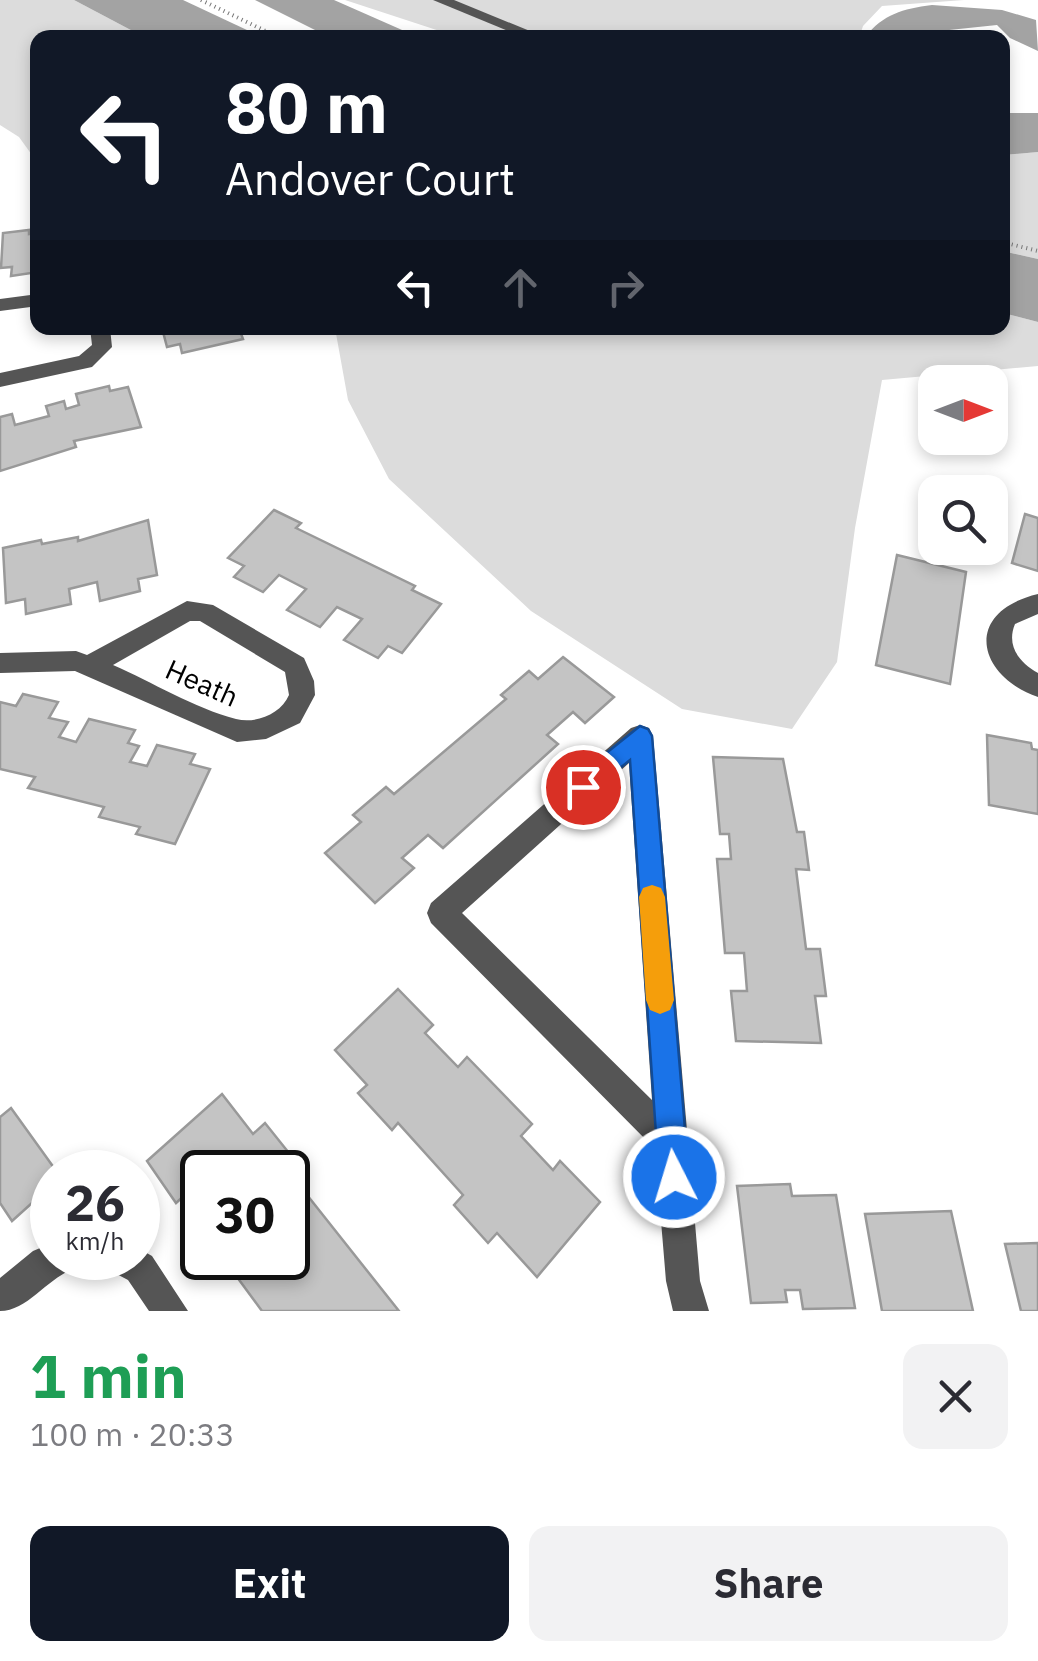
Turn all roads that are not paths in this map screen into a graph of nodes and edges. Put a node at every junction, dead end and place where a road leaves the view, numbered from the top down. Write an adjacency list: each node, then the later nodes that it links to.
1 (440, 0): 2 (street)
2 (519, 30)
3 (30, 301): 4 (street)
4 (0, 305)
5 (101, 335): 6 (street)
6 (0, 380)
7 (1038, 604): 10 (street)
8 (0, 663): 9 (street)
9 (89, 666): 9 (street, Heath)
10 (1038, 686)
11 (671, 1142): 11 (street); 16 (street)
12 (30, 1275): 14 (street)
13 (148, 1280): 15 (street)
14 (0, 1300)
15 (170, 1311)
16 (692, 1311)

